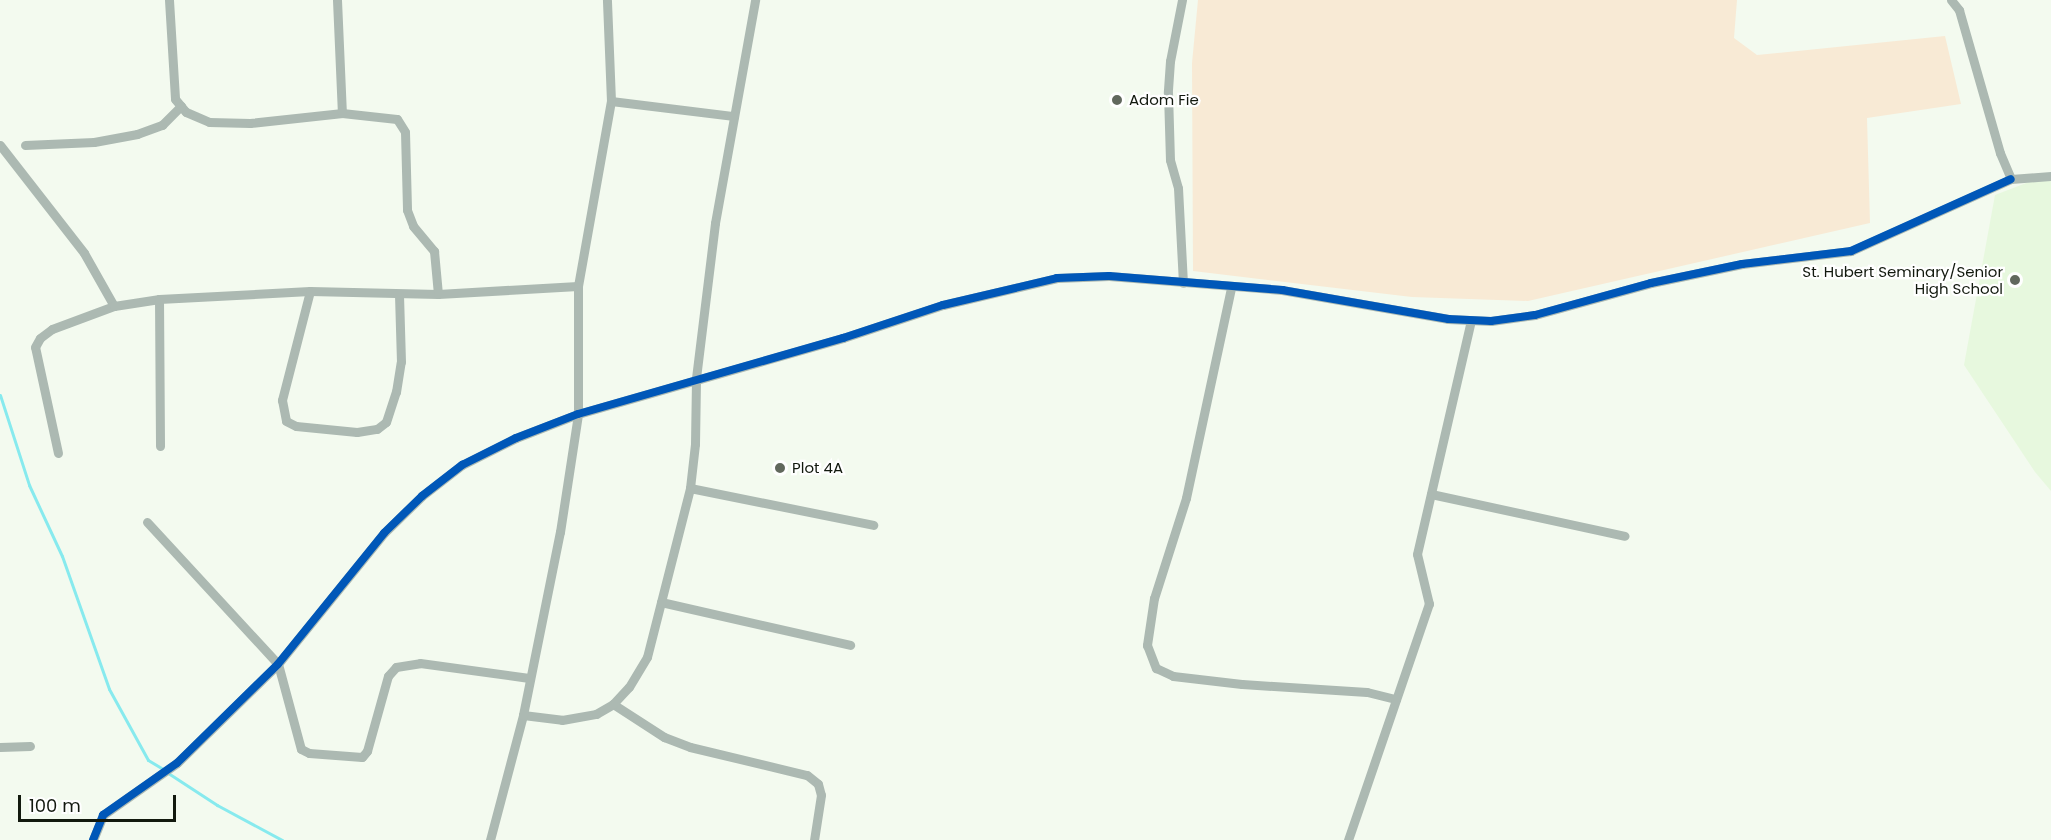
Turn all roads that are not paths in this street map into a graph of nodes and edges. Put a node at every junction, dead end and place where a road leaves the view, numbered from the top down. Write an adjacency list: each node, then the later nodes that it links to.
1 (169, 0): 8 (street)
2 (337, 0): 9 (street)
3 (607, 0): 7 (street)
4 (755, 0): 10 (street)
5 (1182, 0): 15 (street)
6 (1951, 0): 14 (street)
7 (611, 101): 10 (street); 16 (street)
8 (181, 106): 9 (street); 12 (street)
9 (342, 113): 20 (street)
10 (734, 116): 24 (street)
11 (0, 145): 22 (street)
12 (25, 145)
13 (2051, 176): 14 (street)
14 (2011, 179): 23 (street)
15 (1183, 283): 17 (street); 24 (street)
16 (578, 286): 20 (street); 25 (street)
17 (1231, 288): 23 (street); 37 (street)
18 (310, 291): 19 (street); 19 (street); 21 (street)
19 (399, 294): 20 (street)
20 (438, 294)
21 (159, 299): 22 (street); 26 (street)
22 (114, 306): 27 (street)
23 (1471, 320): 29 (street)
24 (696, 378): 25 (street); 28 (street)
25 (578, 414): 35 (street); 36 (street)
26 (160, 446)
27 (58, 453)
28 (690, 488): 31 (street); 33 (street)
29 (1431, 494): 32 (street); 37 (street)
30 (147, 522): 35 (street)
31 (873, 525)
32 (1625, 536)
33 (661, 602): 34 (street); 38 (street)
34 (850, 645)
35 (278, 664): 36 (street); 42 (street)
36 (529, 678): 39 (street)
37 (1396, 699): 45 (street)
38 (614, 704): 39 (street); 44 (street)
39 (523, 714): 43 (street)
40 (30, 746): 41 (street)
41 (0, 747)
42 (93, 840)
43 (490, 840)
44 (814, 840)
45 (1348, 840)

